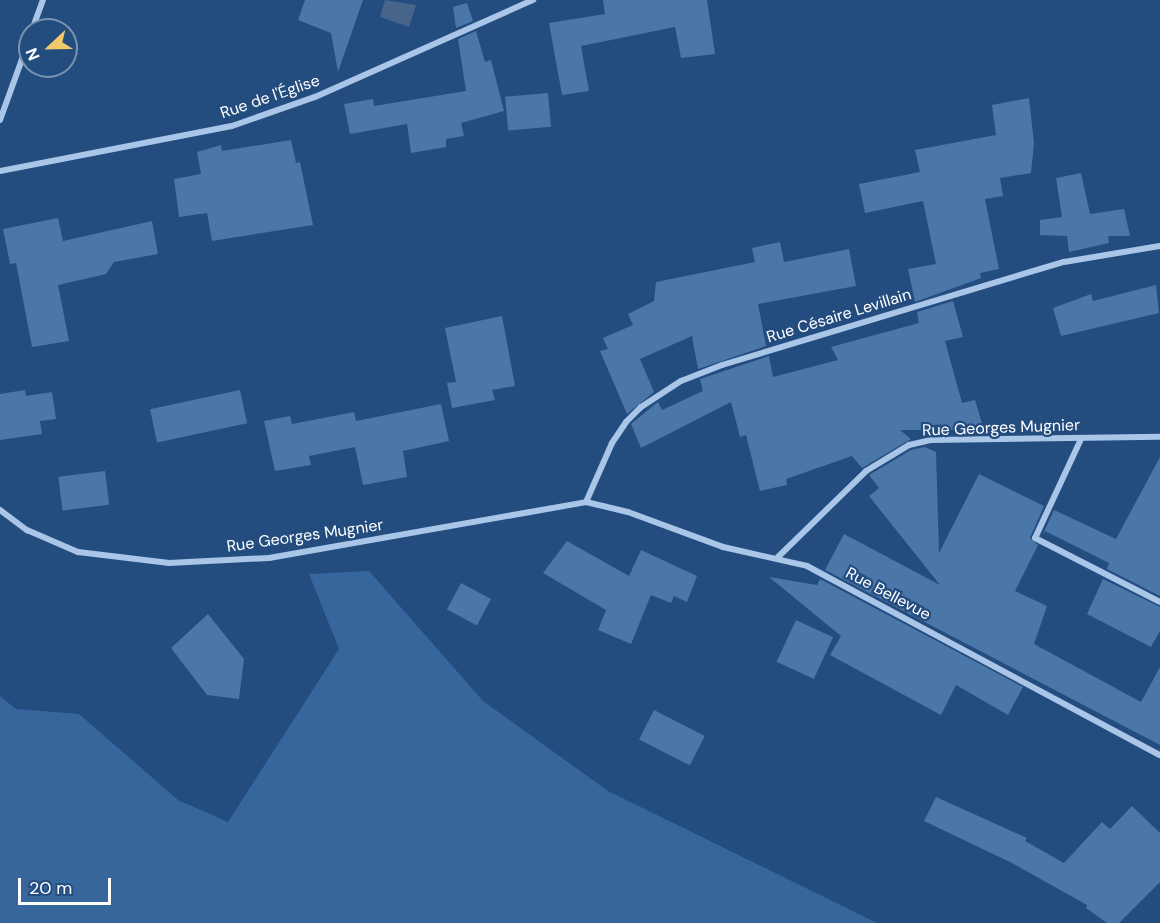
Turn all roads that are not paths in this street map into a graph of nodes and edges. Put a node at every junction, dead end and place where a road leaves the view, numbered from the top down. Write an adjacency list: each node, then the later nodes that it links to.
1 (43, 0): 3 (street)
2 (533, 0): 6 (street, Rue de l'Église)
3 (36, 18)
4 (18, 70): 5 (street)
5 (0, 120)
6 (0, 171)
7 (1160, 246): 10 (street, Rue Césaire Levillain)
8 (1160, 437): 9 (street, Rue Georges Mugnier)
9 (1081, 439): 12 (street, Rue Georges Mugnier); 13 (street)
10 (586, 502): 11 (street, Rue Georges Mugnier); 12 (street, Rue Bellevue)
11 (0, 510)
12 (778, 557): 14 (street, Rue Bellevue)
13 (1160, 602)
14 (1160, 755)

